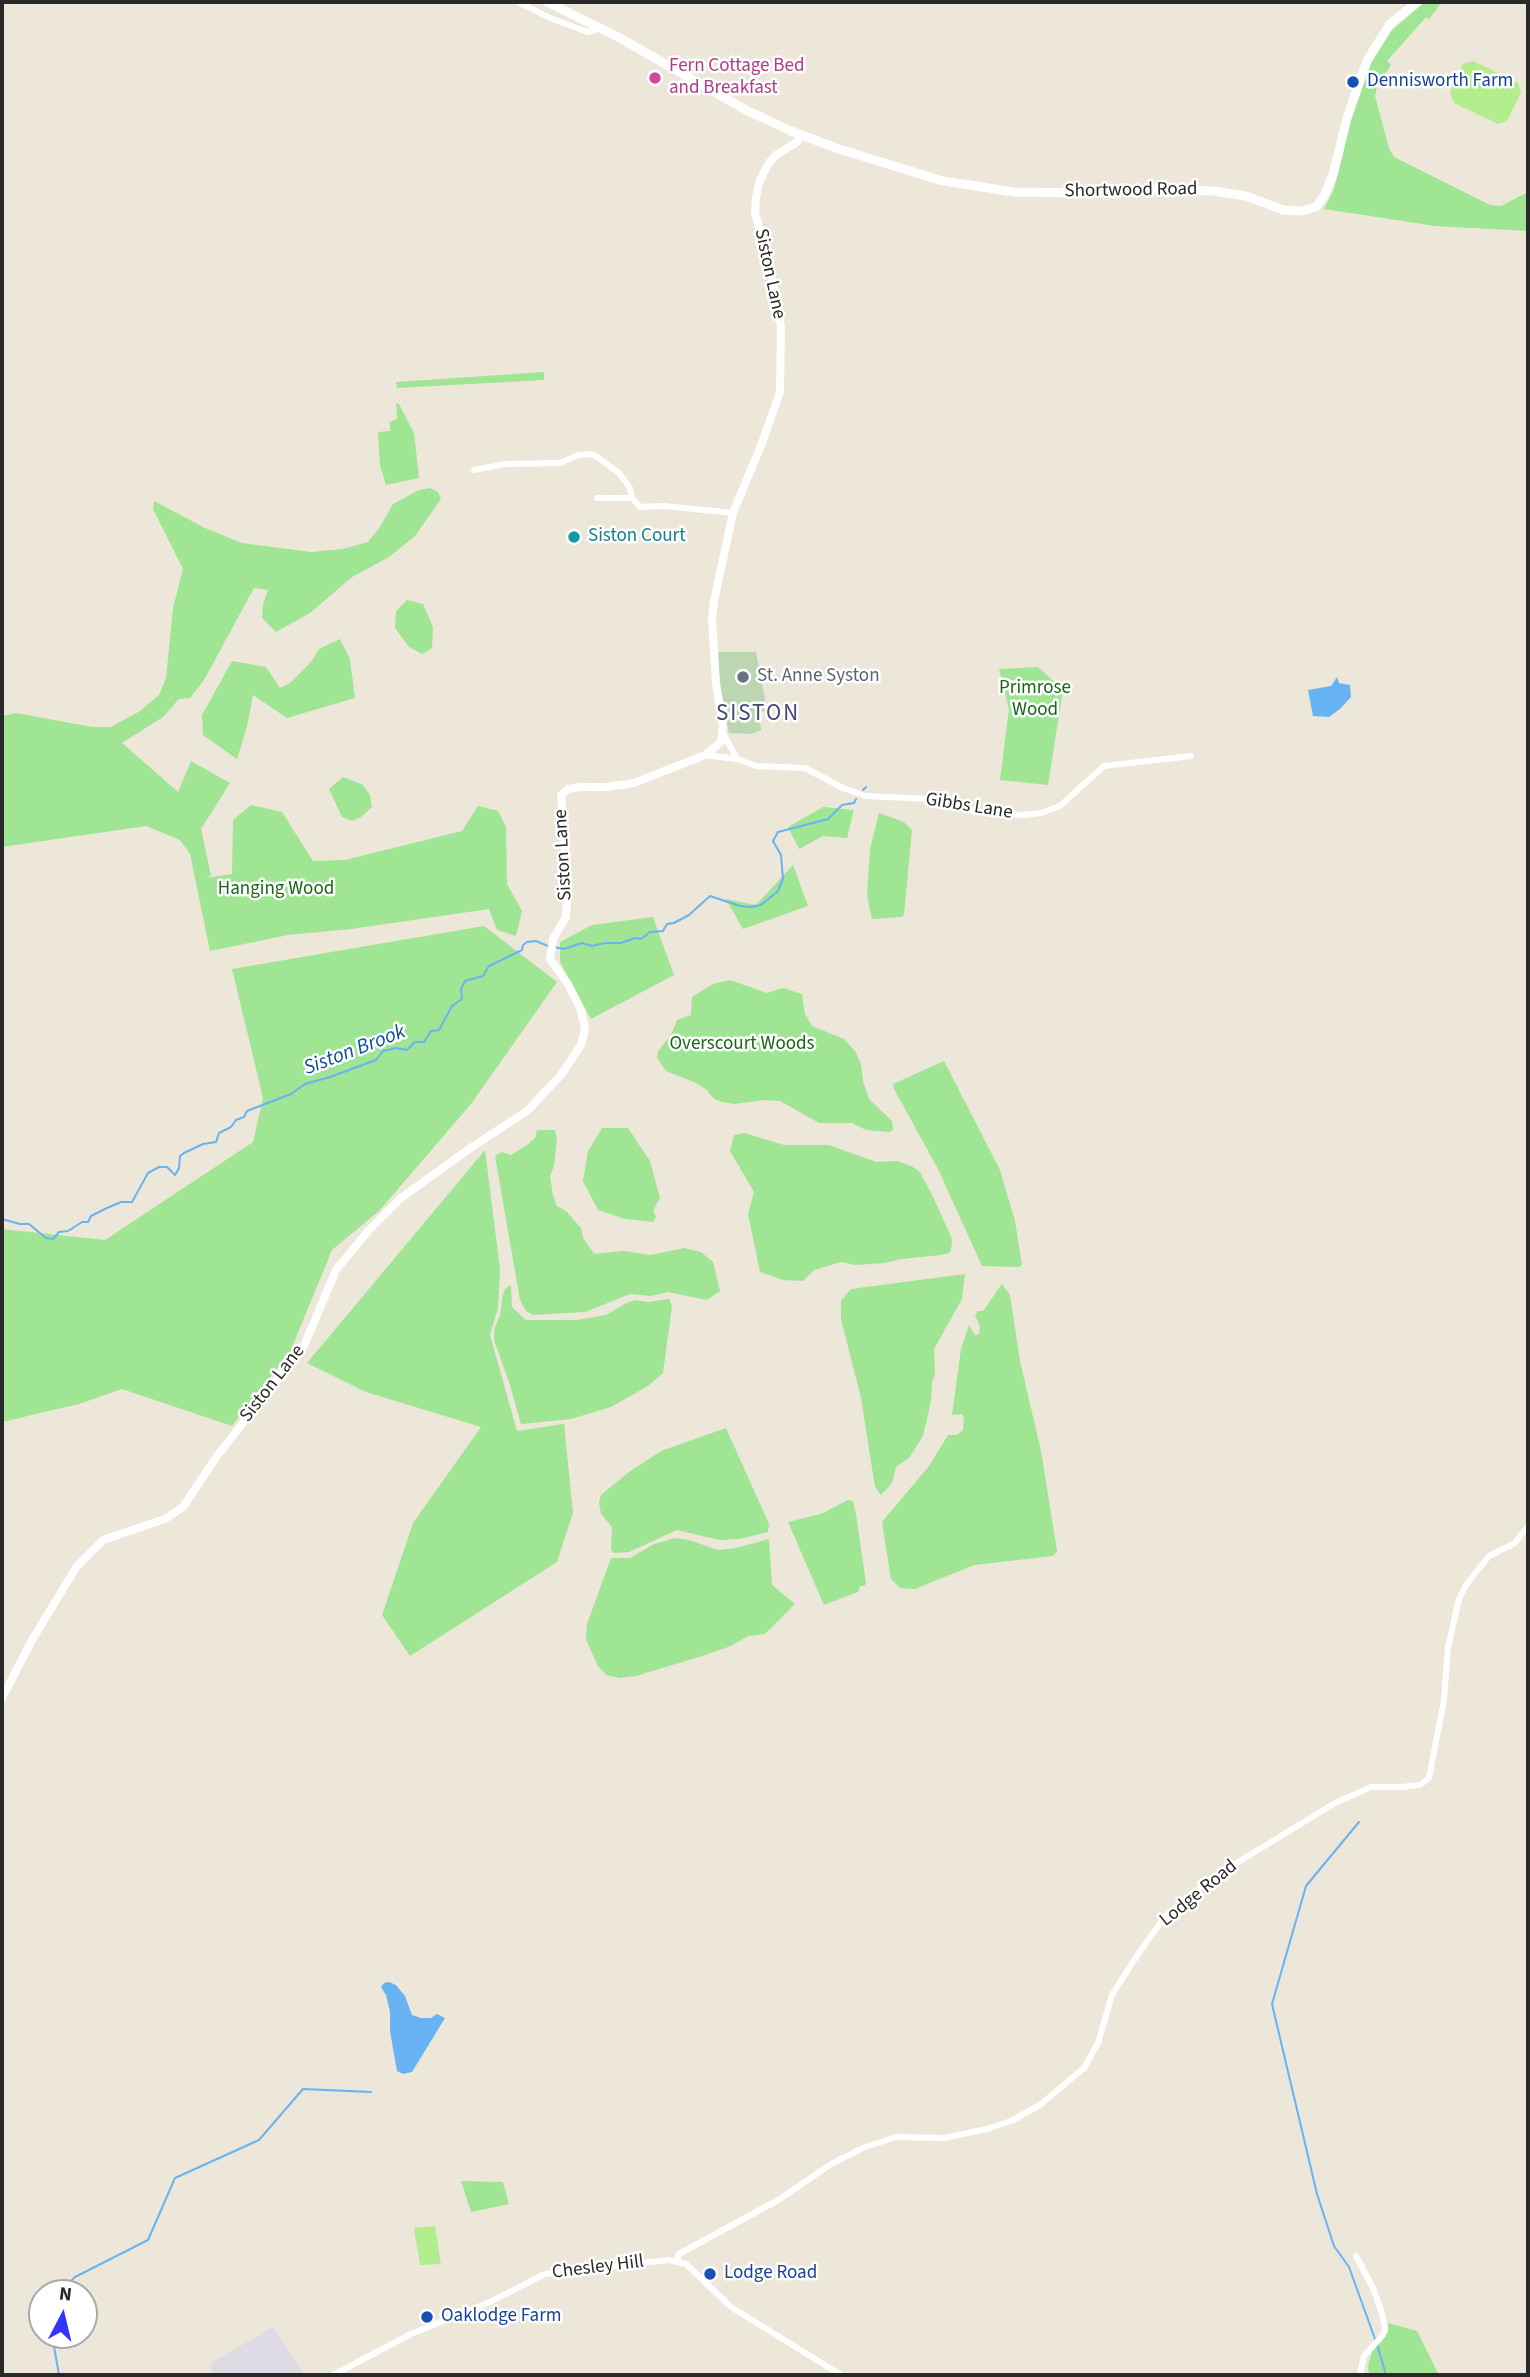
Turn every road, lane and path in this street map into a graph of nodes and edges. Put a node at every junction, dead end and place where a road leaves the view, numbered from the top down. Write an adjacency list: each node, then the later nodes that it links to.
1 (518, 2): 4 (street)
2 (547, 2): 4 (main road, Shortwood Road)
3 (1417, 2): 5 (main road, Shortwood Road)
4 (597, 26): 5 (main road, Shortwood Road)
5 (796, 133): 9 (street, Siston Lane)
6 (474, 470): 8 (street)
7 (597, 498): 8 (street)
8 (632, 498): 9 (street)
9 (733, 513): 10 (street, Siston Lane)
10 (723, 733): 11 (street, Siston Lane); 13 (street)
11 (705, 755): 13 (street, Gibbs Lane); 15 (street, Siston Lane)
12 (1191, 755): 13 (street, Gibbs Lane)
13 (737, 760)
14 (1528, 1526): 17 (street, Lodge Road)
15 (2, 1698)
16 (1356, 2256): 20 (street)
17 (677, 2260): 18 (street, Chesley Hill); 19 (street)
18 (332, 2375)
19 (841, 2375)
20 (1360, 2375)

